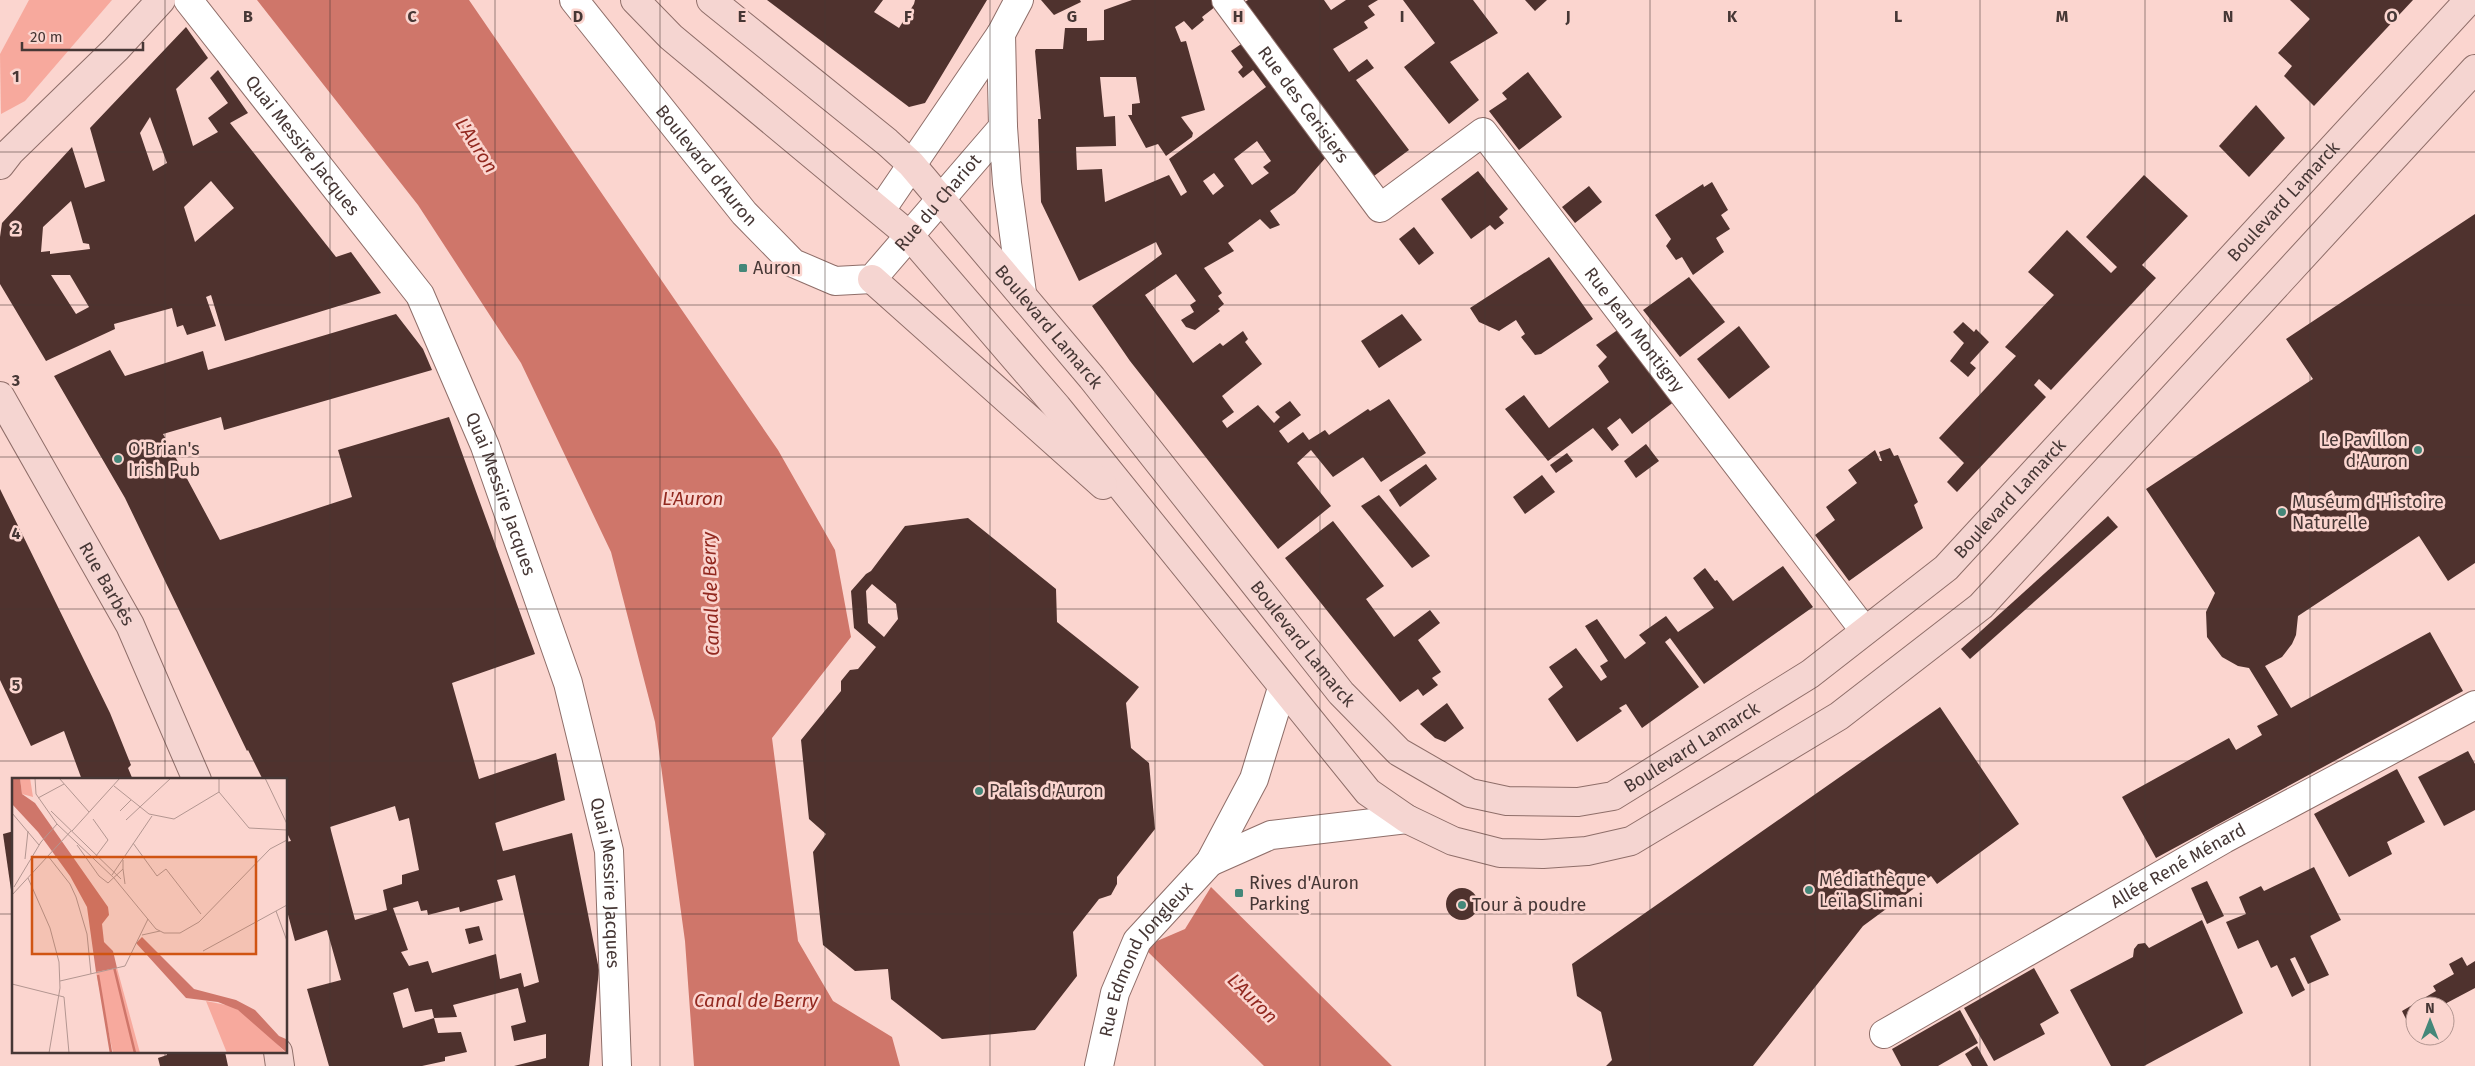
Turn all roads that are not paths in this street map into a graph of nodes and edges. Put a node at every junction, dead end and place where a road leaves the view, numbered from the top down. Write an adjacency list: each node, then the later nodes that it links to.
1 (161, 0): 12 (main road)
2 (188, 0): 29 (street, Quai Messire Jacques)
3 (574, 0): 18 (street, Boulevard d'Auron)
4 (635, 0): 16 (main road)
5 (711, 0): 13 (main road)
6 (1019, 0): 9 (street, Rue du Chariot)
7 (1226, 0): 15 (street, Rue des Cerisiers)
8 (2469, 0): 22 (main road, Boulevard Lamarck)
9 (1001, 34): 11 (street, Rue du Chariot); 13 (street, Rue du Chariot)
10 (2475, 70): 26 (main road)
11 (1003, 127): 14 (street, Rue du Chariot); 19 (street, Rue du Chariot)
12 (3, 155)
13 (911, 164): 14 (main road, Boulevard Lamarck); 16 (street, Rue du Chariot)
14 (941, 199): 17 (street, Rue du Chariot); 19 (main road, Boulevard Lamarck)
15 (1380, 208): 22 (street, Rue Jean Montigny)
16 (881, 210): 17 (main road)
17 (909, 235): 18 (street, Rue du Chariot); 21 (main road)
18 (872, 278): 21 (main road)
19 (1022, 293): 22 (main road, Boulevard Lamarck)
20 (0, 396): 25 (main road, Rue Barbès)
21 (1158, 534): 23 (main road)
22 (1864, 630)
23 (1282, 688): 26 (main road); 27 (street, Rue Edmond Jongleux)
24 (2475, 705): 28 (street, Allée René Ménard)
25 (196, 778)
26 (1407, 819): 27 (street, Rue Edmond Jongleux)
27 (1202, 870): 30 (street, Rue Edmond Jongleux)
28 (1884, 1034)
29 (616, 1066)
30 (1099, 1066)

